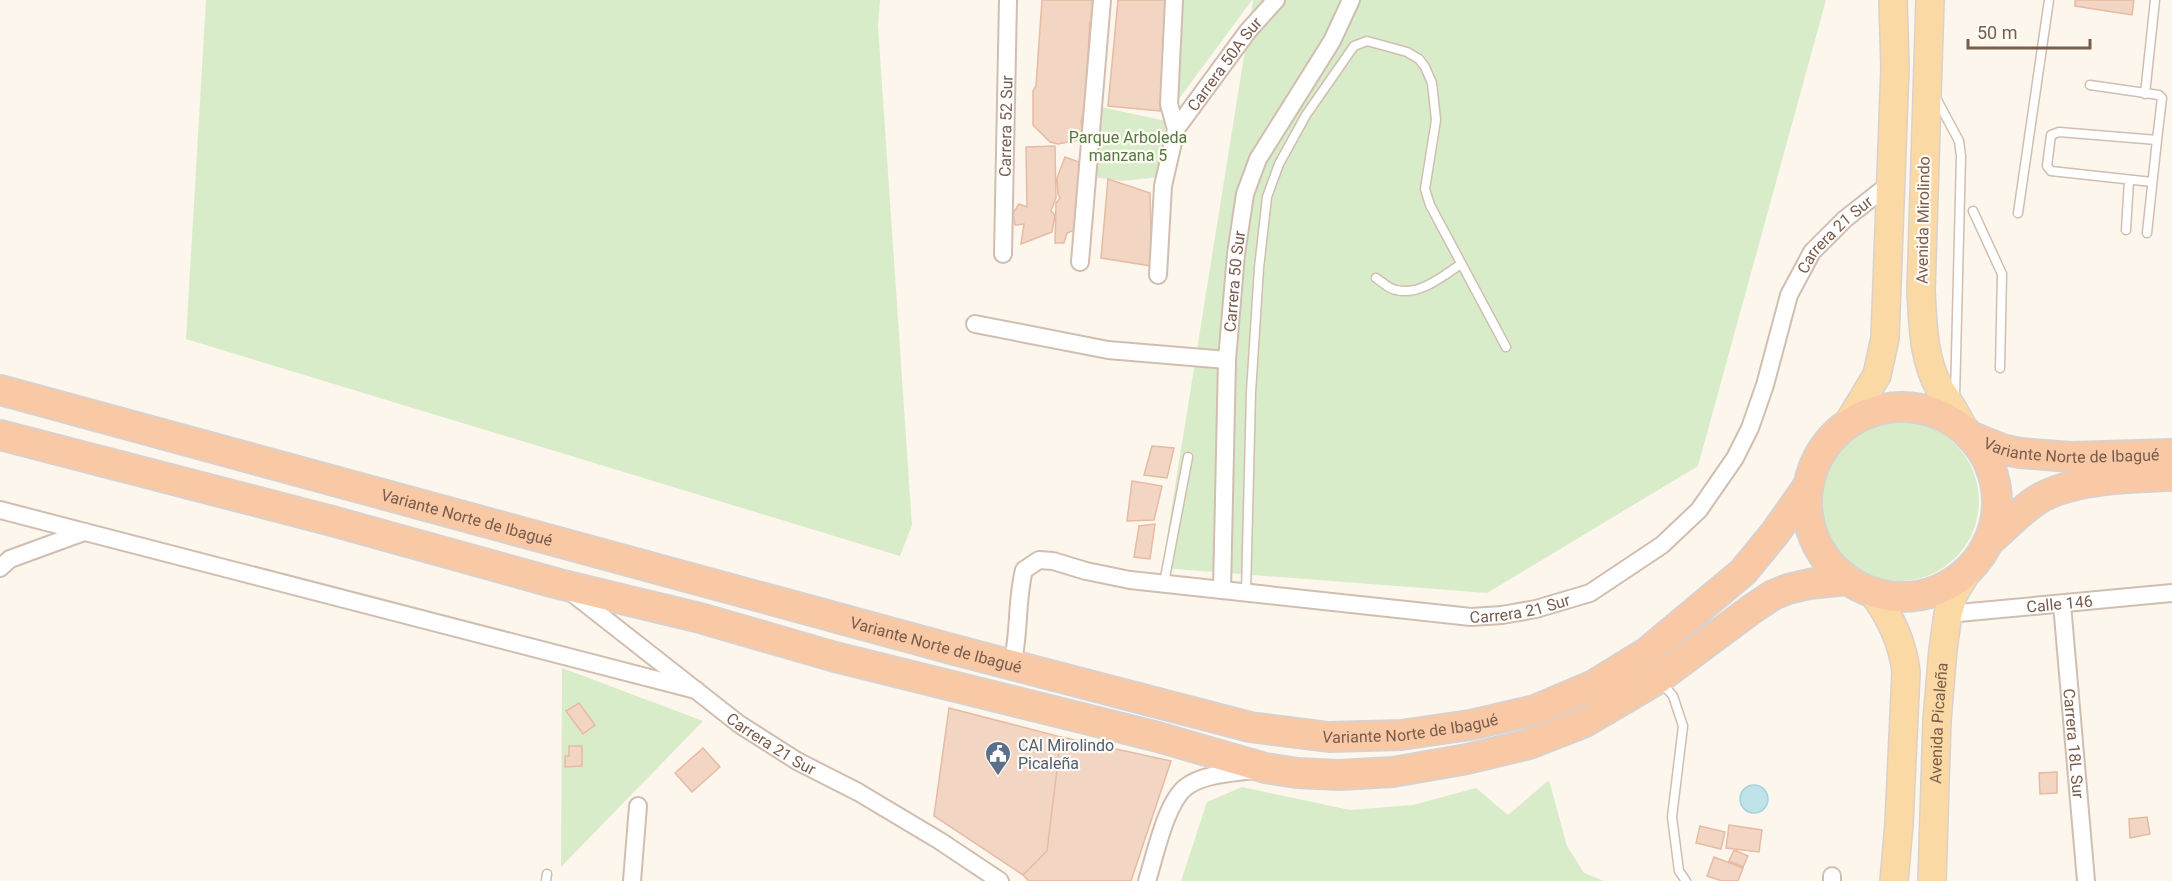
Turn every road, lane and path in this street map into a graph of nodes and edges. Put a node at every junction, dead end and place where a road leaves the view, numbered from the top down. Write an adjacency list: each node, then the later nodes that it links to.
1 (1008, 0): 22 (street, Carrera 52 Sur)
2 (1102, 0): 23 (street)
3 (1174, 0): 13 (street)
4 (1276, 0): 13 (street, Carrera 50A Sur)
5 (1351, 0): 29 (street, Carrera 50 Sur)
6 (1893, 0): 17 (main road, Avenida Mirolindo)
7 (1930, 0): 10 (main road, Avenida Mirolindo)
8 (2049, 0): 19 (lane)
9 (2155, 0): 12 (lane)
10 (1927, 83): 33 (lane); 33 (main road, Avenida Mirolindo)
11 (2090, 84): 12 (lane)
12 (2145, 94): 14 (lane)
13 (1176, 129): 25 (street)
14 (2157, 140): 15 (lane); 16 (lane)
15 (2129, 180): 16 (lane); 20 (lane)
16 (2152, 182): 21 (lane)
17 (1892, 183): 32 (main road, Avenida Mirolindo); 48 (street, Carrera 21 Sur)
18 (1973, 211): 30 (lane)
19 (2018, 213)
20 (2126, 230)
21 (2147, 232)
22 (1002, 255)
23 (1080, 262)
24 (1461, 264): 26 (lane); 28 (lane); 48 (lane)
25 (1158, 275)
26 (1376, 278)
27 (975, 324): 29 (street)
28 (1506, 347)
29 (1227, 360): 47 (street, Carrera 50 Sur)
30 (2000, 369)
31 (0, 390): 52 (highway, Variante Norte de Ibagué)
32 (1848, 423): 33 (highway); 38 (highway)
33 (1963, 425): 35 (highway, Variante Norte de Ibagué); 41 (highway)
34 (0, 435): 45 (highway, Variante Norte de Ibagué)
35 (2172, 454)
36 (1188, 457): 44 (lane)
37 (2172, 476): 41 (highway, Variante Norte de Ibagué)
38 (1808, 486): 46 (highway); 52 (highway, Variante Norte de Ibagué)
39 (0, 510): 40 (street)
40 (84, 532): 42 (street); 54 (street)
41 (1988, 543): 43 (highway)
42 (0, 568)
43 (1967, 572): 46 (highway); 51 (main road, Avenida Picaleña)
44 (1164, 583): 47 (street, Carrera 21 Sur); 52 (street, Carrera 21 Sur)
45 (559, 584): 54 (street, Carrera 21 Sur); 55 (highway, Variante Norte de Ibagué)
46 (1860, 586): 53 (highway, Variante Norte de Ibagué); 61 (main road, Avenida Picaleña)
47 (1222, 590): 48 (street, Carrera 21 Sur)
48 (1246, 592)
49 (2172, 592): 50 (street, Calle 146)
50 (2062, 604): 51 (street, Calle 146); 63 (street, Carrera 18L Sur)
51 (1948, 614): 62 (main road, Avenida Picaleña)
52 (1012, 665)
53 (1658, 679): 55 (highway, Variante Norte de Ibagué); 60 (lane)
54 (696, 690): 58 (street, Carrera 21 Sur)
55 (1265, 768): 59 (street)
56 (638, 806): 57 (street)
57 (632, 881)
58 (1000, 881)
59 (1147, 881)
60 (1686, 881)
61 (1894, 881)
62 (1932, 881)
63 (2086, 881)

